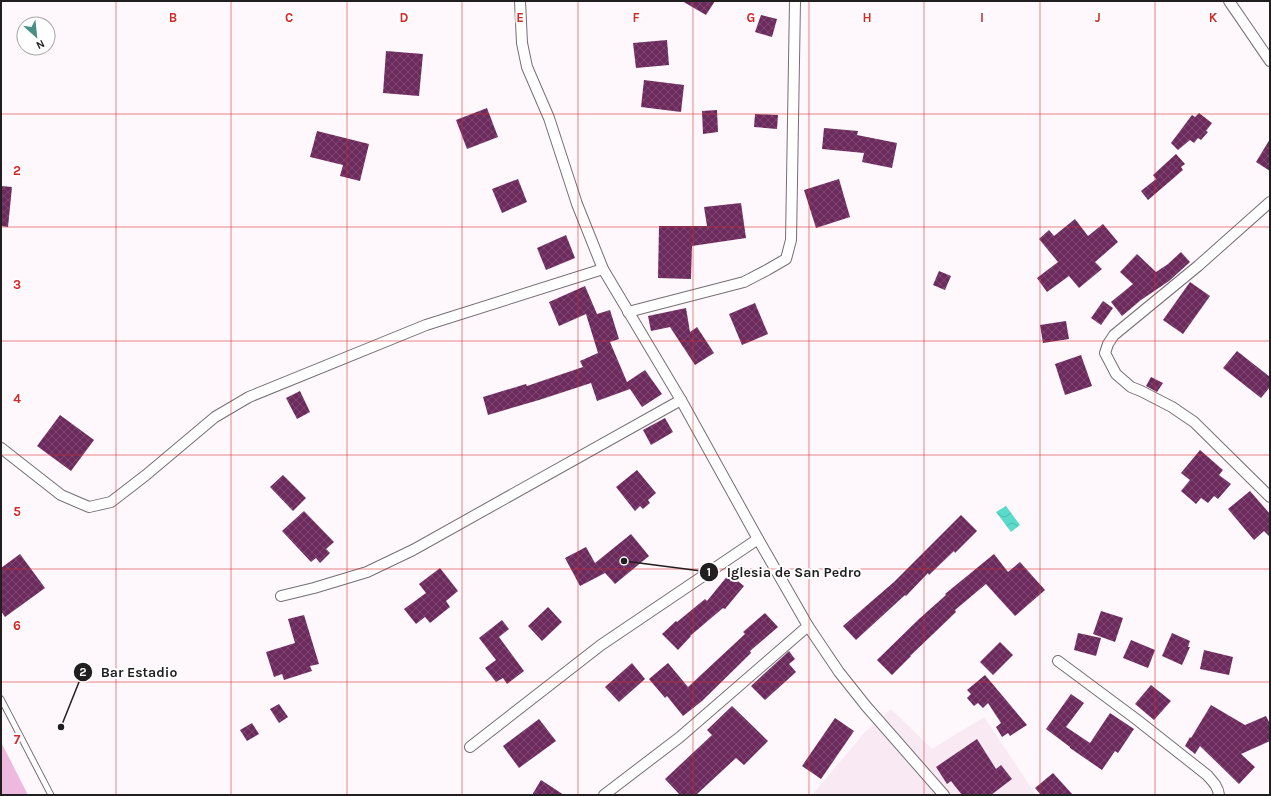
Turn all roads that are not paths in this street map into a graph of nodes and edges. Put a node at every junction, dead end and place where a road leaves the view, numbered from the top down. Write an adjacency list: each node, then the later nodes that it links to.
1 (520, 1): 6 (street)
2 (795, 1): 7 (street)
3 (1229, 1): 4 (street)
4 (1270, 61)
5 (1270, 202): 10 (street)
6 (603, 269): 7 (street); 9 (street)
7 (628, 312): 8 (street)
8 (681, 400): 11 (street); 12 (street)
9 (1, 448)
10 (1270, 497)
11 (758, 539): 13 (street); 16 (street)
12 (281, 596)
13 (808, 626): 18 (street); 19 (street)
14 (1058, 661): 20 (street)
15 (1, 699): 17 (lane)
16 (470, 747)
17 (51, 795)
18 (604, 795)
19 (944, 795)
20 (1219, 795)

